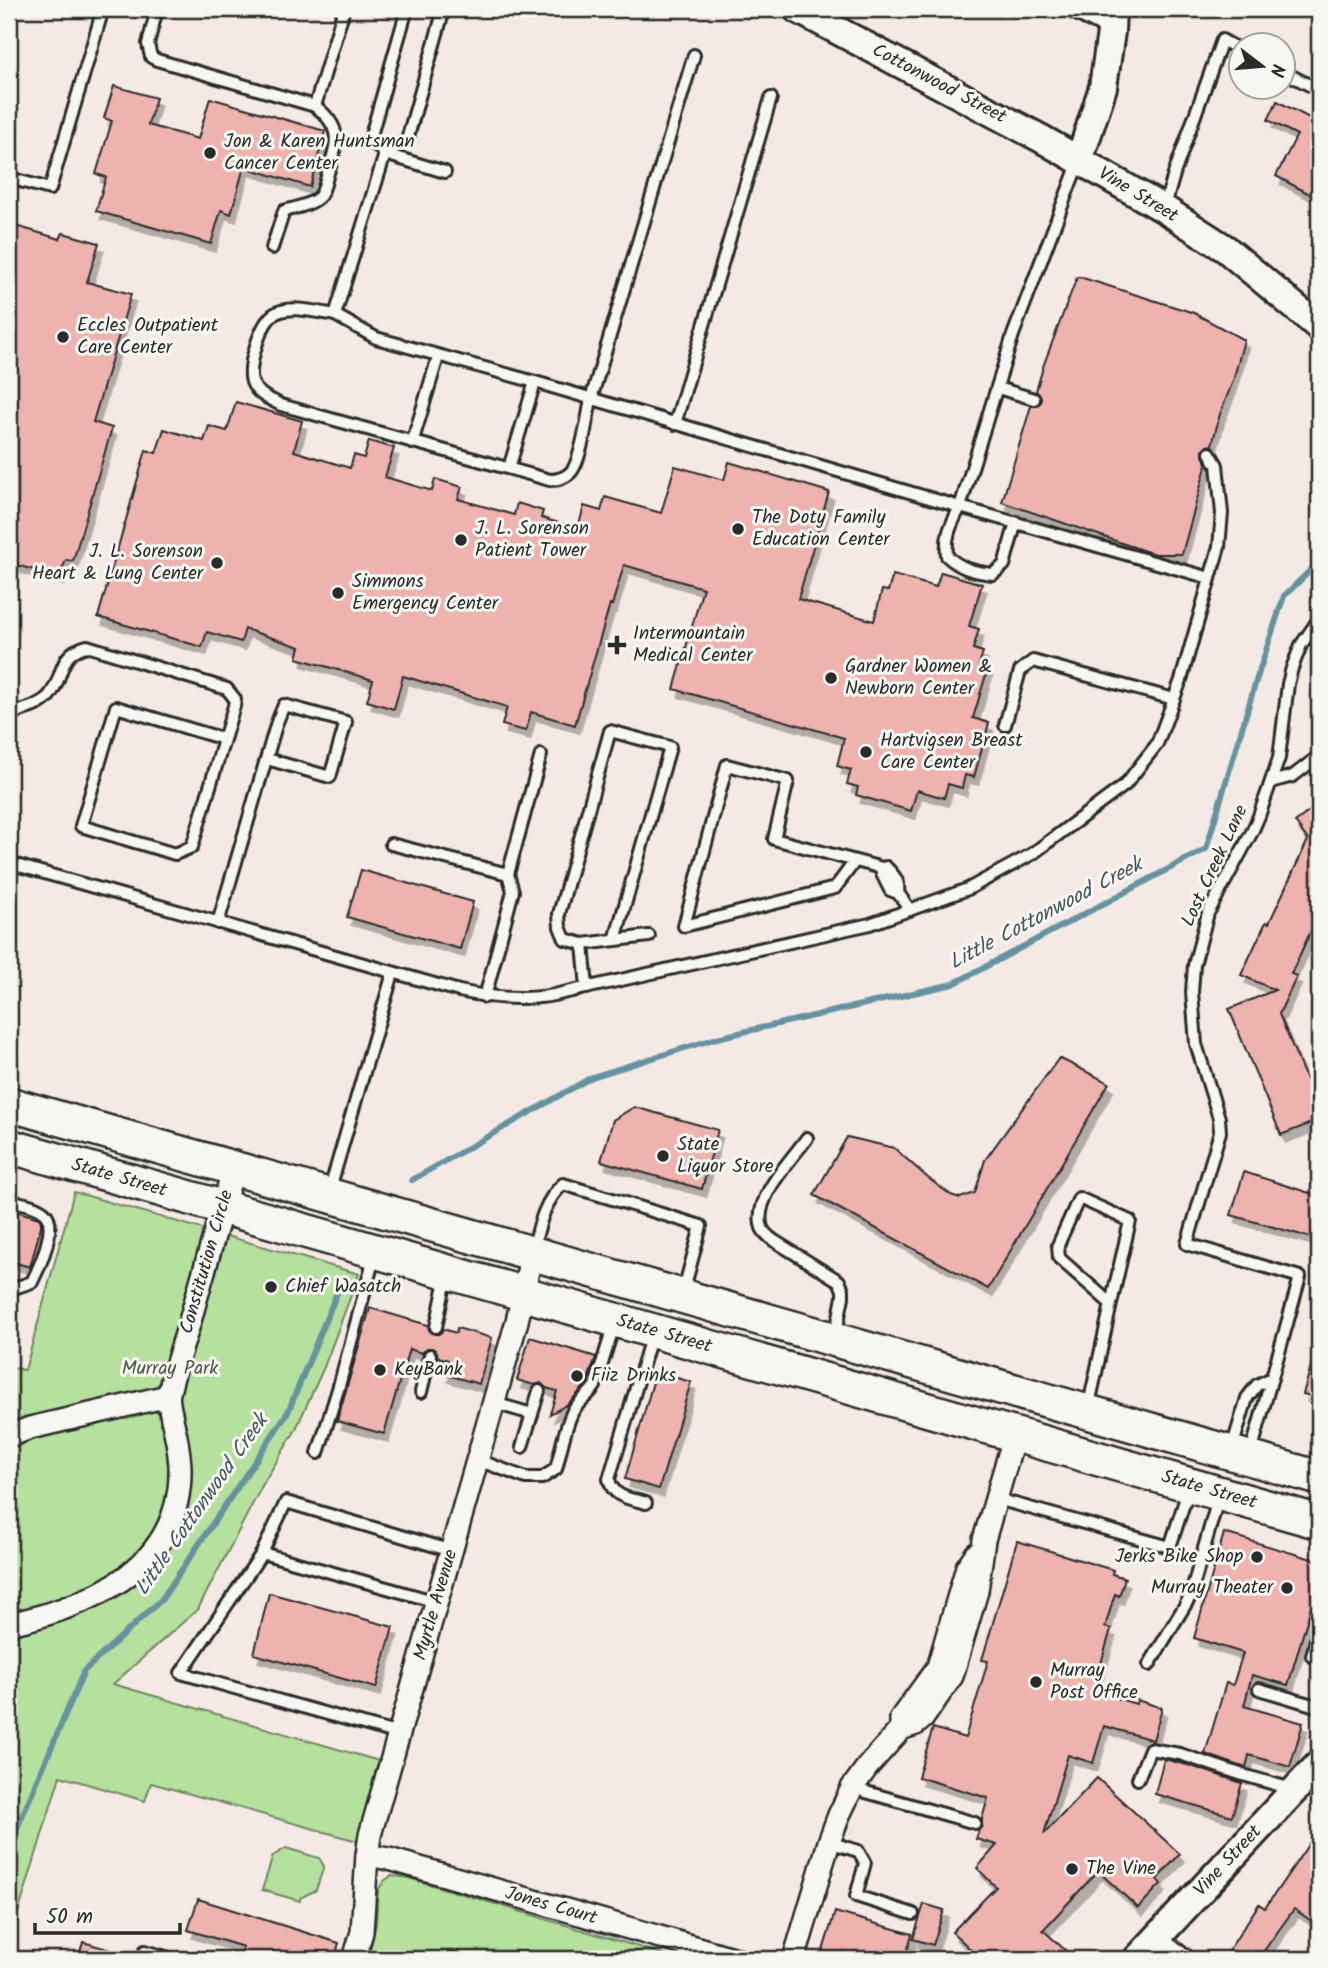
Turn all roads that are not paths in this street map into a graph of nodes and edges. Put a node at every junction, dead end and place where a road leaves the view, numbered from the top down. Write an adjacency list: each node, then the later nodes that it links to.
1 (103, 9): 18 (lane)
2 (157, 9): 14 (lane)
3 (344, 9): 14 (lane)
4 (407, 9): 15 (lane)
5 (444, 9): 15 (lane)
6 (1066, 9): 8 (lane)
7 (810, 12): 16 (street, Cottonwood Street)
8 (1111, 20): 16 (street, Vine Street)
9 (1226, 42): 19 (lane)
10 (694, 55): 26 (lane)
11 (1296, 78): 12 (lane)
12 (1319, 90)
13 (771, 98): 28 (lane)
14 (315, 106): 20 (lane)
15 (384, 153): 17 (lane); 21 (lane)
16 (1079, 161): 19 (street, Vine Street); 25 (lane)
17 (445, 172)
18 (9, 178)
19 (1164, 209): 22 (street, Vine Street)
20 (272, 248)
21 (335, 316): 23 (lane); 29 (lane)
22 (1319, 327)
23 (438, 356): 24 (lane); 29 (lane)
24 (535, 382): 26 (lane); 31 (lane)
25 (998, 388): 27 (lane); 32 (lane)
26 (591, 399): 28 (lane); 31 (lane)
27 (1034, 399)
28 (675, 424): 32 (lane)
29 (412, 443): 31 (lane)
30 (1210, 453): 34 (lane)
31 (509, 468)
32 (960, 507): 33 (lane); 33 (lane)
33 (1016, 522): 34 (lane)
34 (1210, 578): 36 (lane)
35 (1319, 619): 43 (lane, Lost Creek Lane)
36 (1174, 699): 38 (lane); 48 (lane)
37 (9, 714): 39 (lane)
38 (1004, 725)
39 (224, 739): 39 (lane)
40 (541, 755): 47 (lane)
41 (1319, 756): 43 (lane)
42 (267, 759): 42 (lane); 49 (lane)
43 (1271, 782): 75 (lane, Lost Creek Lane)
44 (391, 844): 47 (lane)
45 (855, 861): 45 (lane); 48 (lane)
46 (9, 863): 49 (lane)
47 (508, 874): 55 (lane)
48 (910, 910): 54 (lane)
49 (218, 923): 53 (lane)
50 (649, 936): 51 (lane)
51 (615, 940): 52 (lane); 52 (lane)
52 (583, 944): 54 (lane)
53 (393, 973): 55 (lane); 60 (lane)
54 (587, 988): 55 (lane)
55 (485, 997)
56 (9, 1104): 59 (main road)
57 (807, 1138): 73 (lane)
58 (9, 1146): 62 (main road, State Street)
59 (234, 1168): 60 (main road); 62 (street, Constitution Circle)
60 (328, 1195): 64 (main road)
61 (9, 1200): 66 (lane)
62 (223, 1208): 63 (main road, State Street); 78 (street, Constitution Circle)
63 (376, 1251): 65 (main road, State Street); 85 (lane)
64 (532, 1253): 67 (street, Myrtle Avenue); 68 (main road); 68 (lane)
65 (448, 1272): 67 (main road, State Street); 71 (lane)
66 (14, 1288)
67 (523, 1293): 70 (main road, State Street); 79 (street, Myrtle Avenue)
68 (682, 1296): 73 (main road)
69 (1111, 1304): 69 (lane); 80 (lane)
70 (615, 1320): 72 (main road, State Street); 87 (lane)
71 (436, 1327)
72 (653, 1331): 82 (main road, State Street); 91 (lane)
73 (834, 1339): 80 (main road)
74 (430, 1355): 77 (lane)
75 (1272, 1378): 86 (lane, Lost Creek Lane); 86 (lane)
76 (539, 1391): 81 (lane)
77 (421, 1392)
78 (168, 1396): 83 (street); 96 (street, Constitution Circle)
79 (494, 1403): 81 (lane); 87 (street, Myrtle Avenue)
80 (1087, 1412): 86 (main road)
81 (532, 1414): 84 (lane)
82 (1015, 1434): 89 (main road, State Street); 90 (street)
83 (9, 1437)
84 (523, 1447)
85 (317, 1453)
86 (1240, 1455): 88 (main road)
87 (478, 1460): 93 (street, Myrtle Avenue)
88 (1319, 1478)
89 (1205, 1489): 90 (lane); 92 (main road, State Street); 99 (lane)
90 (997, 1499): 105 (street)
91 (646, 1503)
92 (1319, 1522)
93 (452, 1551): 94 (lane); 95 (street, Myrtle Avenue)
94 (262, 1553): 95 (lane); 102 (lane)
95 (437, 1602): 102 (street, Myrtle Avenue)
96 (9, 1624)
97 (1319, 1628): 98 (lane)
98 (1315, 1657)
99 (1149, 1665)
100 (1259, 1689): 101 (lane)
101 (1319, 1707)
102 (399, 1734): 109 (street, Myrtle Avenue)
103 (1319, 1764): 106 (street, Vine Street)
104 (1138, 1779): 106 (lane)
105 (852, 1788): 107 (lane); 108 (street)
106 (1295, 1790): 111 (street, Vine Street)
107 (975, 1823)
108 (829, 1842): 110 (lane); 116 (street)
109 (366, 1855): 114 (street, Myrtle Avenue); 115 (street, Jones Court)
110 (913, 1914)
111 (1155, 1940): 117 (street, Vine Street); 118 (street)
112 (142, 1959): 113 (lane)
113 (172, 1959)
114 (354, 1959)
115 (736, 1959)
116 (794, 1959)
117 (1137, 1959)
118 (1183, 1959)

